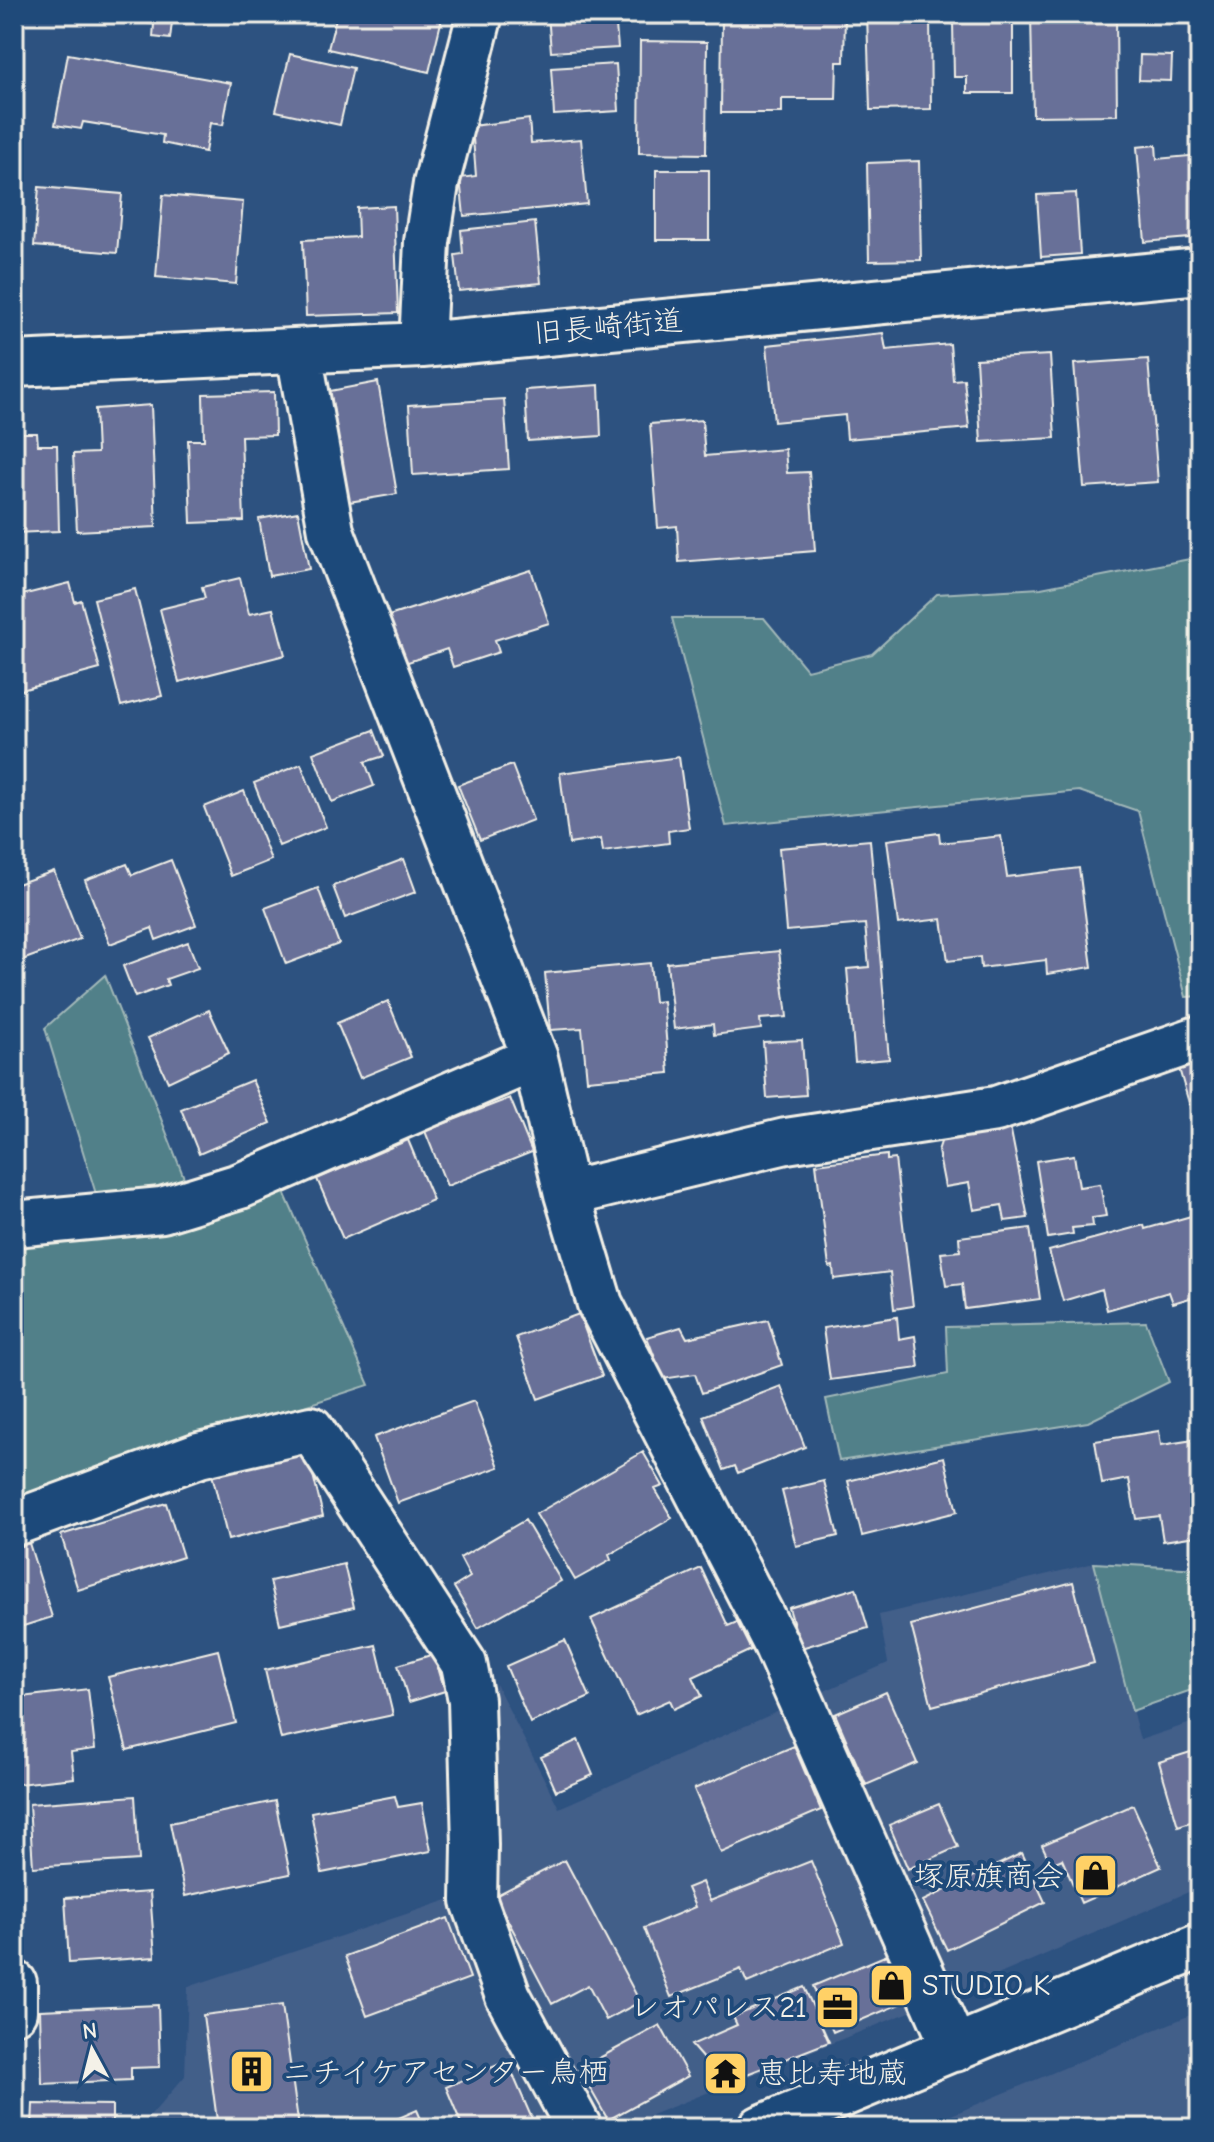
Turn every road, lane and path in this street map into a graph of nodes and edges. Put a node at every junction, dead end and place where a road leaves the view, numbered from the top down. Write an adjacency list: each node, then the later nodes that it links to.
1 (480, 14): 3 (street)
2 (1200, 271): 3 (street, 旧長崎街道)
3 (422, 345): 4 (street, 旧長崎街道)
4 (299, 352): 5 (street, 旧長崎街道); 7 (street)
5 (14, 364)
6 (1200, 1038): 8 (street)
7 (535, 1058): 8 (street); 9 (street)
8 (567, 1194): 14 (street)
9 (14, 1224)
10 (14, 1523): 15 (street)
11 (1200, 1946): 14 (street)
12 (14, 1983): 13 (street)
13 (14, 2011)
14 (955, 2049): 16 (street)
15 (579, 2128)
16 (761, 2128)

